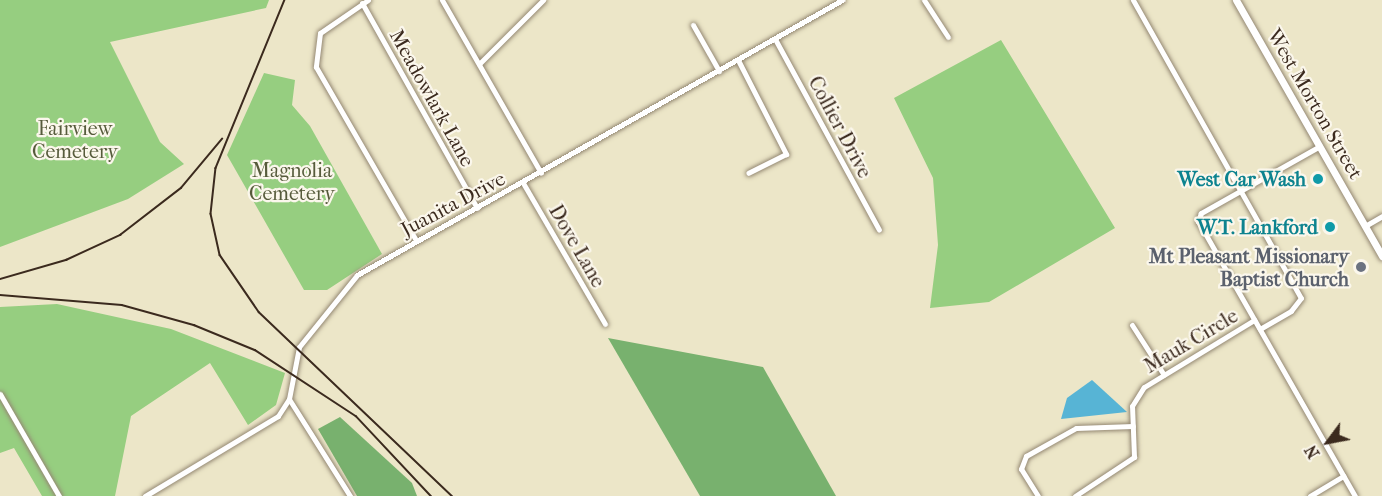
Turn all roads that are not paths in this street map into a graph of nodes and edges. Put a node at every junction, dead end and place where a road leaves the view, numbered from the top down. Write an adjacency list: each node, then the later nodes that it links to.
1 (368, 0): 8 (street)
2 (442, 0): 13 (street)
3 (543, 0): 13 (street)
4 (843, 0): 11 (street, Juanita Drive)
5 (924, 0): 10 (street)
6 (1132, 0): 19 (street)
7 (1236, 0): 15 (main road, West Morton Street)
8 (362, 3): 20 (street, Meadowlark Lane); 24 (street)
9 (693, 25): 14 (street)
10 (948, 37)
11 (775, 39): 12 (street, Juanita Drive); 23 (street, Collier Drive)
12 (738, 60): 14 (street, Juanita Drive); 17 (street)
13 (479, 64): 16 (street)
14 (718, 71): 16 (street, Juanita Drive)
15 (1320, 146): 19 (street); 22 (main road, West Morton Street)
16 (541, 173): 18 (street, Juanita Drive)
17 (748, 173)
18 (523, 183): 20 (street, Juanita Drive); 27 (street, Dove Lane)
19 (1239, 191): 26 (street); 29 (street)
20 (477, 208): 24 (street, Juanita Drive)
21 (1382, 216): 22 (street)
22 (1365, 226): 25 (main road, West Morton Street)
23 (879, 230)
24 (416, 240): 32 (street, Juanita Drive)
25 (1382, 256)
26 (1254, 320): 29 (street); 30 (street, Mauk Circle)
27 (605, 324)
28 (1132, 325): 30 (street)
29 (1260, 329): 34 (street)
30 (1164, 375): 33 (street, Mauk Circle)
31 (0, 394): 35 (street)
32 (289, 399): 36 (street); 37 (street)
33 (1133, 426): 38 (street); 39 (street, Mauk Circle)
34 (1343, 476): 40 (street); 41 (street)
35 (59, 496)
36 (145, 496)
37 (350, 496)
38 (1038, 496)
39 (1075, 496)
40 (1310, 496)
41 (1355, 496)

